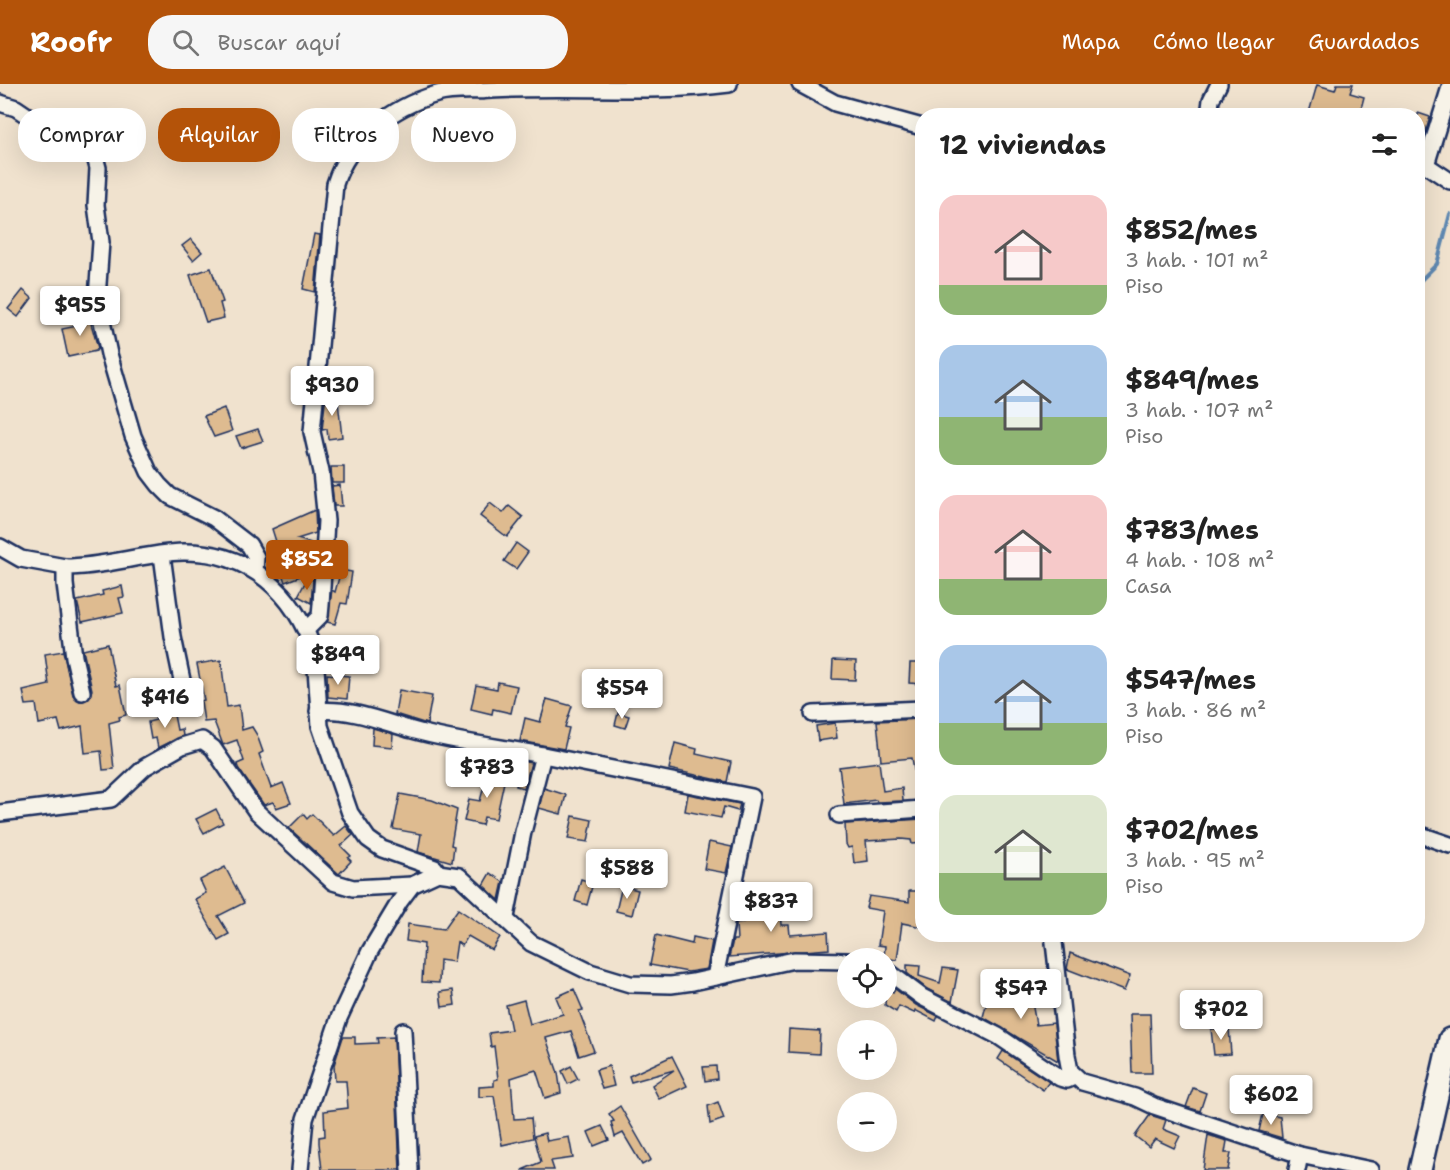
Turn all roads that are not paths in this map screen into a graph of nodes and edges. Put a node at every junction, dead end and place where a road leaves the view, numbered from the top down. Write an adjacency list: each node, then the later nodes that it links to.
1 (729, 84): 15 (street)
2 (800, 84): 7 (street)
3 (1219, 84): 6 (street)
4 (1450, 87): 8 (street)
5 (0, 103): 14 (street)
6 (1210, 108)
7 (915, 125)
8 (1425, 156)
9 (1425, 166): 10 (street)
10 (1450, 181)
11 (0, 547): 13 (street)
12 (162, 555): 13 (street); 14 (street); 17 (street)
13 (65, 567): 16 (street)
14 (255, 571): 15 (street)
15 (306, 630): 19 (street)
16 (82, 692)
17 (187, 704)
18 (915, 709): 20 (street)
19 (318, 711): 21 (street); 27 (street)
20 (813, 714)
21 (543, 755): 29 (street); 32 (street)
22 (915, 810): 24 (street)
23 (0, 813): 28 (street)
24 (839, 815)
25 (1425, 836): 26 (street)
26 (1450, 844)
27 (438, 873): 28 (street); 29 (street)
28 (412, 885): 38 (street)
29 (506, 917): 32 (street)
30 (1054, 942): 36 (street)
31 (837, 961): 32 (street)
32 (715, 977)
33 (897, 978): 36 (street)
34 (403, 1031): 39 (street)
35 (1450, 1039): 41 (main road)
36 (1074, 1077): 37 (street)
37 (1298, 1162): 40 (street)
38 (300, 1170)
39 (410, 1170)
40 (1371, 1170)
41 (1420, 1170)

